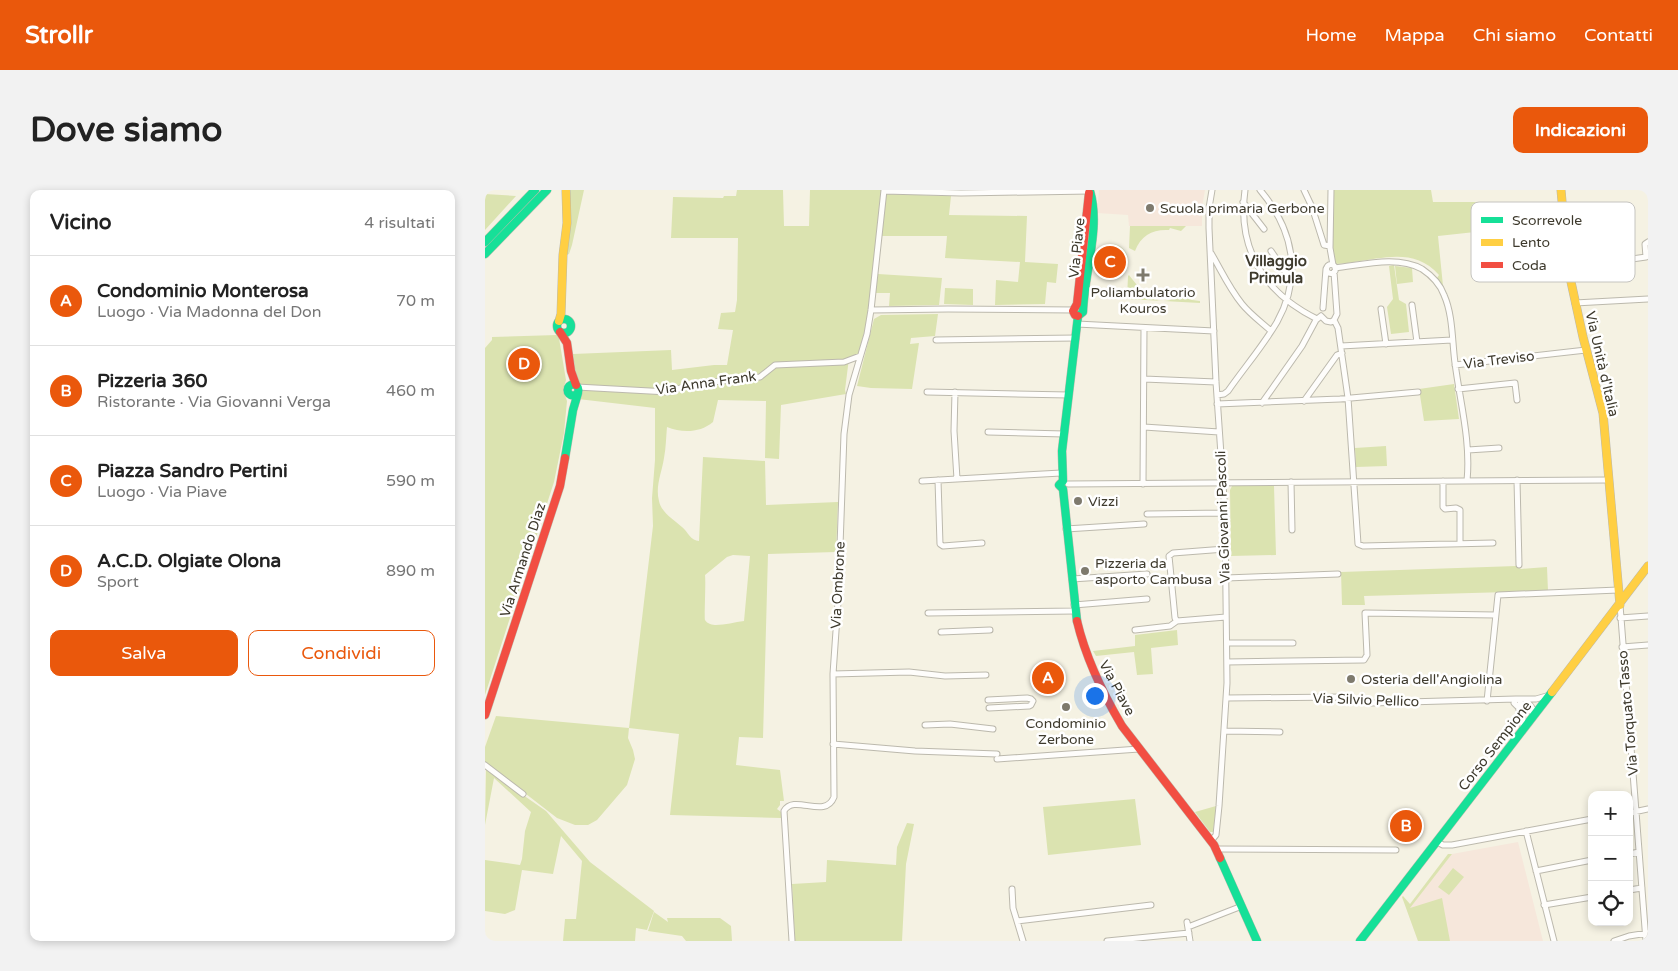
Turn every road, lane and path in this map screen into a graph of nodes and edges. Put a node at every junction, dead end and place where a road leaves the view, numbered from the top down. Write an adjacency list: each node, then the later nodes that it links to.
1 (535, 190): 13 (main road)
2 (547, 190): 18 (main road)
3 (884, 190): 4 (street); 32 (street, Via Ombrone)
4 (1089, 190): 34 (main road, Via Piave)
5 (1212, 190): 16 (street, Via Giovanni Pascoli)
6 (1245, 190): 11 (street)
7 (1260, 190): 24 (street)
8 (1304, 190): 15 (street)
9 (1331, 190): 15 (street)
10 (566, 191): 36 (main road)
11 (1243, 202): 12 (street); 27 (street)
12 (1264, 229)
13 (485, 242)
14 (1648, 242): 19 (street)
15 (1330, 247): 20 (street); 21 (street)
16 (1211, 252): 22 (street); 23 (street, Via Giovanni Pascoli)
17 (1271, 252): 24 (street)
18 (485, 254)
19 (1635, 259)
20 (1334, 268): 21 (street); 33 (street); 45 (street, Via Treviso)
21 (1326, 269): 30 (street)
22 (1222, 273): 23 (street); 40 (street)
23 (1211, 276): 41 (street, Via Giovanni Pascoli)
24 (1291, 280): 27 (street)
25 (1571, 282): 28 (main road, Via Unità d'Italia)
26 (1648, 299): 28 (street)
27 (1287, 301): 35 (street); 40 (street)
28 (1575, 303): 50 (main road, Via Unità d'Italia)
29 (1412, 305): 46 (street)
30 (1323, 308): 33 (street); 35 (street)
31 (1381, 309): 48 (street)
32 (871, 310): 34 (street); 52 (street, Via Ombrone)
33 (1337, 312): 37 (street)
34 (1078, 313): 38 (street); 43 (main road, Via Piave)
35 (1319, 318): 37 (street); 66 (street)
36 (563, 320): 39 (main road); 42 (main road)
37 (1334, 320): 49 (street)
38 (1144, 328): 41 (street); 54 (street)
39 (570, 330): 42 (main road); 47 (main road)
40 (1271, 330): 62 (street)
41 (1214, 331): 55 (street, Via Giovanni Pascoli)
42 (560, 332): 47 (main road)
43 (1076, 338): 44 (street); 61 (main road, Via Piave)
44 (936, 340)
45 (1452, 340): 46 (street); 53 (street, Via Treviso)
46 (1417, 342): 48 (street)
47 (567, 343): 56 (main road)
48 (1386, 344): 49 (street)
49 (1341, 346): 51 (street)
50 (1586, 350): 53 (street, Via Treviso); 78 (main road, Via Unità d'Italia)
51 (1342, 353): 63 (street); 65 (street)
52 (860, 356): 56 (street, Via Anna Frank); 119 (street, Via Ombrone)
53 (1455, 365): 57 (street)
54 (1144, 378): 55 (street); 68 (street)
55 (1216, 382): 62 (street, Via Giovanni Pascoli)
56 (574, 389): 128 (main road, Via Armando Diaz)
57 (1458, 389): 64 (street); 73 (street)
58 (927, 392): 59 (street)
59 (955, 392): 61 (street); 74 (street)
60 (1418, 392): 63 (street)
61 (1069, 395): 71 (main road, Via Piave)
62 (1217, 395): 67 (street, Via Giovanni Pascoli)
63 (1347, 398): 65 (street); 83 (street)
64 (1517, 400)
65 (1304, 401): 66 (street)
66 (1262, 403): 67 (street)
67 (1217, 404): 70 (street, Via Giovanni Pascoli)
68 (1144, 427): 70 (street); 85 (street)
69 (988, 432): 71 (street)
70 (1219, 432): 84 (street, Via Giovanni Pascoli)
71 (1064, 434): 81 (main road, Via Piave)
72 (1499, 448): 73 (street)
73 (1467, 450): 80 (street)
74 (957, 479): 76 (street); 81 (street)
75 (922, 480): 76 (street)
76 (938, 480): 91 (street)
77 (1517, 480): 78 (street); 80 (street); 95 (street)
78 (1608, 480): 101 (main road, Via Unità d'Italia)
79 (1443, 481): 80 (street); 83 (street); 92 (street)
80 (1467, 481)
81 (1064, 482): 85 (street); 89 (main road, Via Piave)
82 (1291, 482): 83 (street); 84 (street); 90 (street)
83 (1353, 482): 92 (street)
84 (1223, 483): 85 (street); 86 (street, Via Giovanni Pascoli)
85 (1143, 484)
86 (1225, 513): 87 (street); 94 (street, Via Giovanni Pascoli)
87 (1147, 514)
88 (1144, 524): 89 (street)
89 (1066, 529): 100 (main road, Via Piave)
90 (1292, 530)
91 (982, 543)
92 (1460, 543): 93 (street)
93 (1493, 543)
94 (1225, 549): 99 (street, Via Giovanni Pascoli); 110 (street)
95 (1519, 565)
96 (1648, 566): 103 (main road, Corso Sempione)
97 (1147, 574): 100 (street)
98 (1339, 574): 99 (street)
99 (1226, 578): 108 (street, Via Giovanni Pascoli)
100 (1072, 579): 104 (main road, Via Piave)
101 (1618, 590): 103 (main road, Via Unità d'Italia); 106 (street)
102 (1147, 599): 104 (street)
103 (1620, 605): 109 (street, Via Torquato Tasso); 121 (main road, Corso Sempione)
104 (1075, 608): 105 (street); 135 (main road, Via Piave)
105 (928, 613)
106 (1495, 616): 118 (street); 124 (street)
107 (1648, 616): 109 (street)
108 (1227, 617): 110 (street); 114 (street, Via Giovanni Pascoli)
109 (1620, 618): 117 (street, Via Torquato Tasso)
110 (1177, 621): 112 (street)
111 (990, 630): 113 (street)
112 (1135, 630)
113 (941, 632)
114 (1227, 642): 115 (street); 118 (street, Via Giovanni Pascoli)
115 (1293, 643)
116 (1648, 645): 117 (street)
117 (1622, 647): 137 (street, Via Torquato Tasso)
118 (1227, 662): 122 (street, Via Giovanni Pascoli)
119 (833, 674): 120 (street); 134 (street, Via Ombrone)
120 (986, 675)
121 (1550, 695): 125 (street, Via Silvio Pellico); 127 (main road, Corso Sempione)
122 (1227, 698): 124 (street, Via Silvio Pellico); 132 (street, Via Giovanni Pascoli)
123 (988, 700): 126 (street)
124 (1487, 701): 125 (street, Via Silvio Pellico)
125 (1518, 703): 127 (street, Via Silvio Pellico); 127 (street); 131 (street)
126 (989, 708)
127 (1536, 713): 131 (main road, Corso Sempione)
128 (485, 715)
129 (925, 724): 130 (street)
130 (993, 729)
131 (1523, 730): 145 (main road, Corso Sempione)
132 (1225, 731): 133 (street); 144 (street, Via Giovanni Pascoli)
133 (1279, 732)
134 (833, 744): 135 (street); 163 (street, Via Ombrone)
135 (1139, 748): 144 (main road, Via Piave)
136 (485, 765): 138 (street)
137 (1631, 791)
138 (523, 794)
139 (1648, 809): 140 (street)
140 (1633, 812)
141 (1633, 818): 148 (street, Via Torquato Tasso)
142 (1588, 821): 143 (street)
143 (1526, 831): 145 (street); 151 (street)
144 (1211, 842): 146 (main road, Via Piave)
145 (1437, 842): 168 (main road, Corso Sempione)
146 (1216, 849): 147 (street); 158 (main road, Via Piave)
147 (1396, 850)
148 (1639, 852): 149 (street); 152 (street, Via Torquato Tasso)
149 (1633, 853)
150 (1588, 861): 151 (street)
151 (1536, 870): 157 (street)
152 (1642, 888): 154 (street); 159 (street, Via Torquato Tasso)
153 (1012, 889): 160 (street)
154 (1633, 889)
155 (1588, 897): 157 (street)
156 (1151, 905): 160 (street)
157 (1545, 905): 169 (street)
158 (1242, 906): 161 (street); 167 (main road, Via Piave)
159 (1646, 906): 162 (street, Via Torquato Tasso)
160 (1017, 921): 164 (street)
161 (1189, 933): 165 (street); 166 (street)
162 (1647, 933): 170 (street); 171 (street, Via Torquato Tasso)
163 (792, 941)
164 (1023, 941)
165 (1107, 941)
166 (1190, 941)
167 (1257, 941)
168 (1360, 941)
169 (1553, 941)
170 (1614, 941)
171 (1646, 941)

